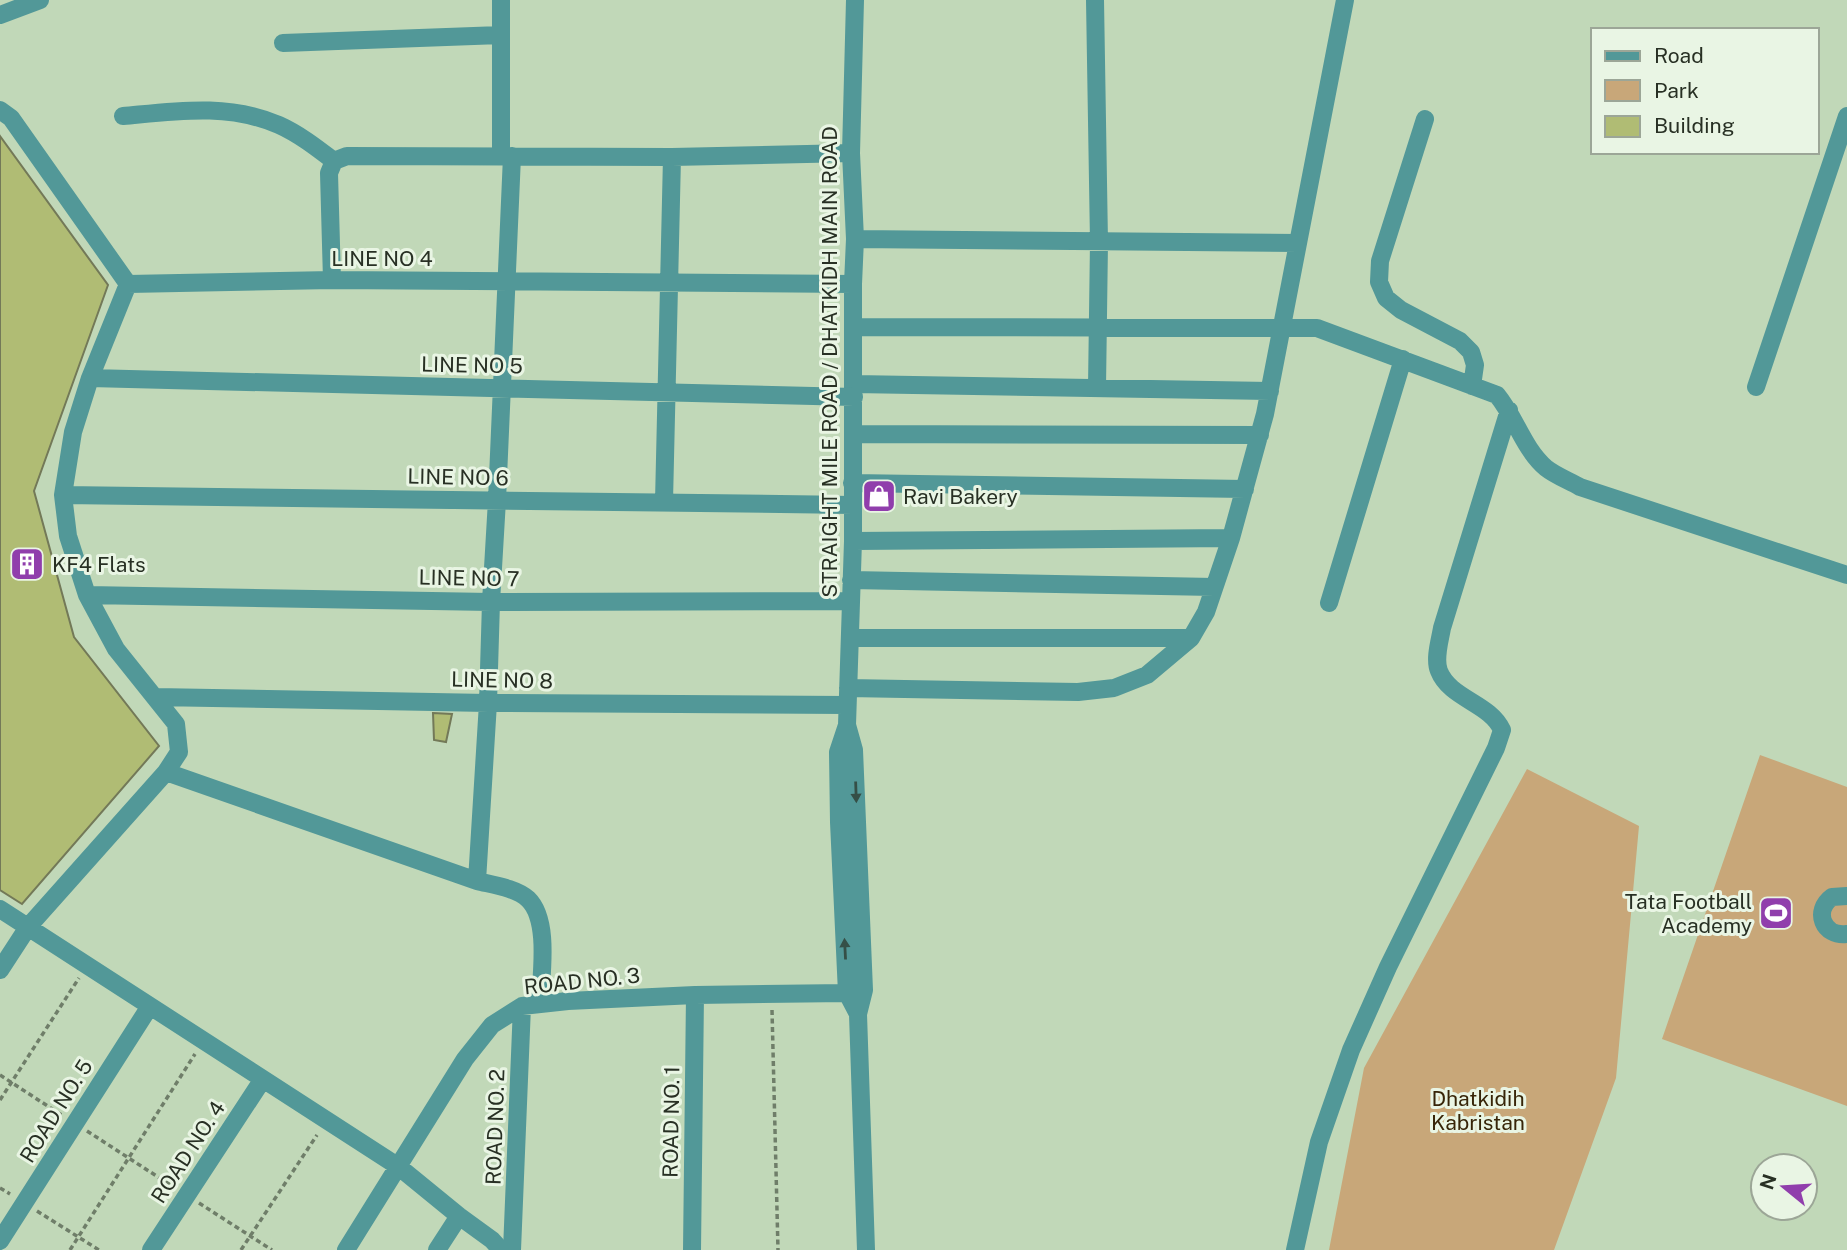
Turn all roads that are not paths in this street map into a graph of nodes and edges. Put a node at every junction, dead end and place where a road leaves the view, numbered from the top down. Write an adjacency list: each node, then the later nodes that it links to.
1 (40, 0): 6 (street)
2 (501, 0): 7 (street)
3 (855, 0): 13 (street, STRAIGHT MILE ROAD / DHATKIDH MAIN ROAD)
4 (1095, 0): 18 (street)
5 (1345, 0): 19 (street)
6 (0, 15)
7 (501, 35): 8 (street); 14 (street)
8 (283, 43)
9 (0, 110): 23 (street)
10 (123, 116): 16 (street)
11 (1847, 116): 31 (street)
12 (1425, 119): 30 (street)
13 (851, 153): 15 (street); 17 (street, STRAIGHT MILE ROAD / DHATKIDH MAIN ROAD)
14 (507, 156): 15 (street); 16 (street); 21 (street)
15 (672, 157): 22 (street)
16 (334, 161): 20 (street)
17 (855, 239): 18 (street); 24 (street, STRAIGHT MILE ROAD / DHATKIDH MAIN ROAD)
18 (1099, 242): 19 (street); 26 (street)
19 (1298, 243): 27 (street)
20 (332, 280): 21 (street, LINE NO 4); 23 (street, LINE NO 4)
21 (507, 282): 22 (street, LINE NO 4); 32 (street)
22 (670, 283): 24 (street, LINE NO 4); 36 (street)
23 (128, 284): 29 (street)
24 (853, 284): 25 (street, STRAIGHT MILE ROAD / DHATKIDH MAIN ROAD)
25 (853, 327): 26 (street); 34 (street, STRAIGHT MILE ROAD / DHATKIDH MAIN ROAD)
26 (1097, 327): 27 (street); 33 (street)
27 (1282, 327): 28 (street); 35 (street)
28 (1403, 359): 30 (street); 54 (street)
29 (90, 378): 32 (street, LINE NO 5); 42 (street)
30 (1472, 386): 37 (street)
31 (1756, 387)
32 (503, 388): 36 (street, LINE NO 5); 43 (street)
33 (1097, 388): 34 (street, LINE NO 5); 35 (street, LINE NO 5)
34 (854, 390): 36 (street, LINE NO 5); 38 (street, STRAIGHT MILE ROAD / DHATKIDH MAIN ROAD)
35 (1270, 391): 39 (street)
36 (668, 393): 44 (street)
37 (1509, 410): 48 (street); 82 (street)
38 (854, 434): 39 (street); 40 (street, STRAIGHT MILE ROAD / DHATKIDH MAIN ROAD)
39 (1260, 435): 41 (street)
40 (852, 483): 41 (street); 45 (street, STRAIGHT MILE ROAD / DHATKIDH MAIN ROAD)
41 (1245, 489): 46 (street)
42 (63, 495): 43 (street, LINE NO 6); 51 (street)
43 (497, 500): 44 (street, LINE NO 6); 53 (street)
44 (664, 502): 45 (street, LINE NO 6)
45 (853, 505): 47 (street, STRAIGHT MILE ROAD / DHATKIDH MAIN ROAD)
46 (1231, 538): 47 (street); 50 (street)
47 (853, 541): 49 (street, STRAIGHT MILE ROAD / DHATKIDH MAIN ROAD)
48 (1847, 575)
49 (851, 580): 50 (street); 52 (street, STRAIGHT MILE ROAD / DHATKIDH MAIN ROAD)
50 (1214, 587): 56 (street)
51 (86, 595): 53 (street, LINE NO 7); 58 (street)
52 (850, 601): 53 (street, LINE NO 7); 55 (street, STRAIGHT MILE ROAD / DHATKIDH MAIN ROAD)
53 (491, 602): 59 (street)
54 (1329, 603)
55 (851, 638): 56 (street); 57 (street, STRAIGHT MILE ROAD / DHATKIDH MAIN ROAD)
56 (1191, 638): 57 (street, LINE NO 8)
57 (848, 696): 59 (street, LINE NO 8); 67 (street, STRAIGHT MILE ROAD / DHATKIDH MAIN ROAD)
58 (155, 697): 59 (street, LINE NO 8); 60 (street)
59 (488, 703): 61 (street)
60 (166, 772): 61 (street, ROAD NO. 2); 64 (street)
61 (477, 881): 69 (street, ROAD NO. 2)
62 (1847, 895): 65 (street)
63 (0, 909): 64 (street)
64 (28, 927): 66 (street); 70 (street)
65 (1847, 934)
66 (0, 970)
67 (856, 991): 68 (street, ROAD NO. 3); 81 (street, STRAIGHT MILE ROAD / DHATKIDH MAIN ROAD)
68 (695, 995): 69 (street, ROAD NO. 3); 80 (street, ROAD NO. 1)
69 (531, 1005): 72 (street, ROAD NO. 3); 79 (street, ROAD NO. 2)
70 (150, 1006): 71 (street); 74 (street, ROAD NO. 5)
71 (263, 1079): 72 (street); 75 (street, ROAD NO. 4)
72 (400, 1167): 73 (street); 76 (street, ROAD NO. 3)
73 (459, 1216): 77 (street); 78 (street)
74 (0, 1241)
75 (151, 1250)
76 (346, 1250)
77 (437, 1250)
78 (501, 1250)
79 (512, 1250)
80 (692, 1250)
81 (866, 1250)
82 (1295, 1250)

